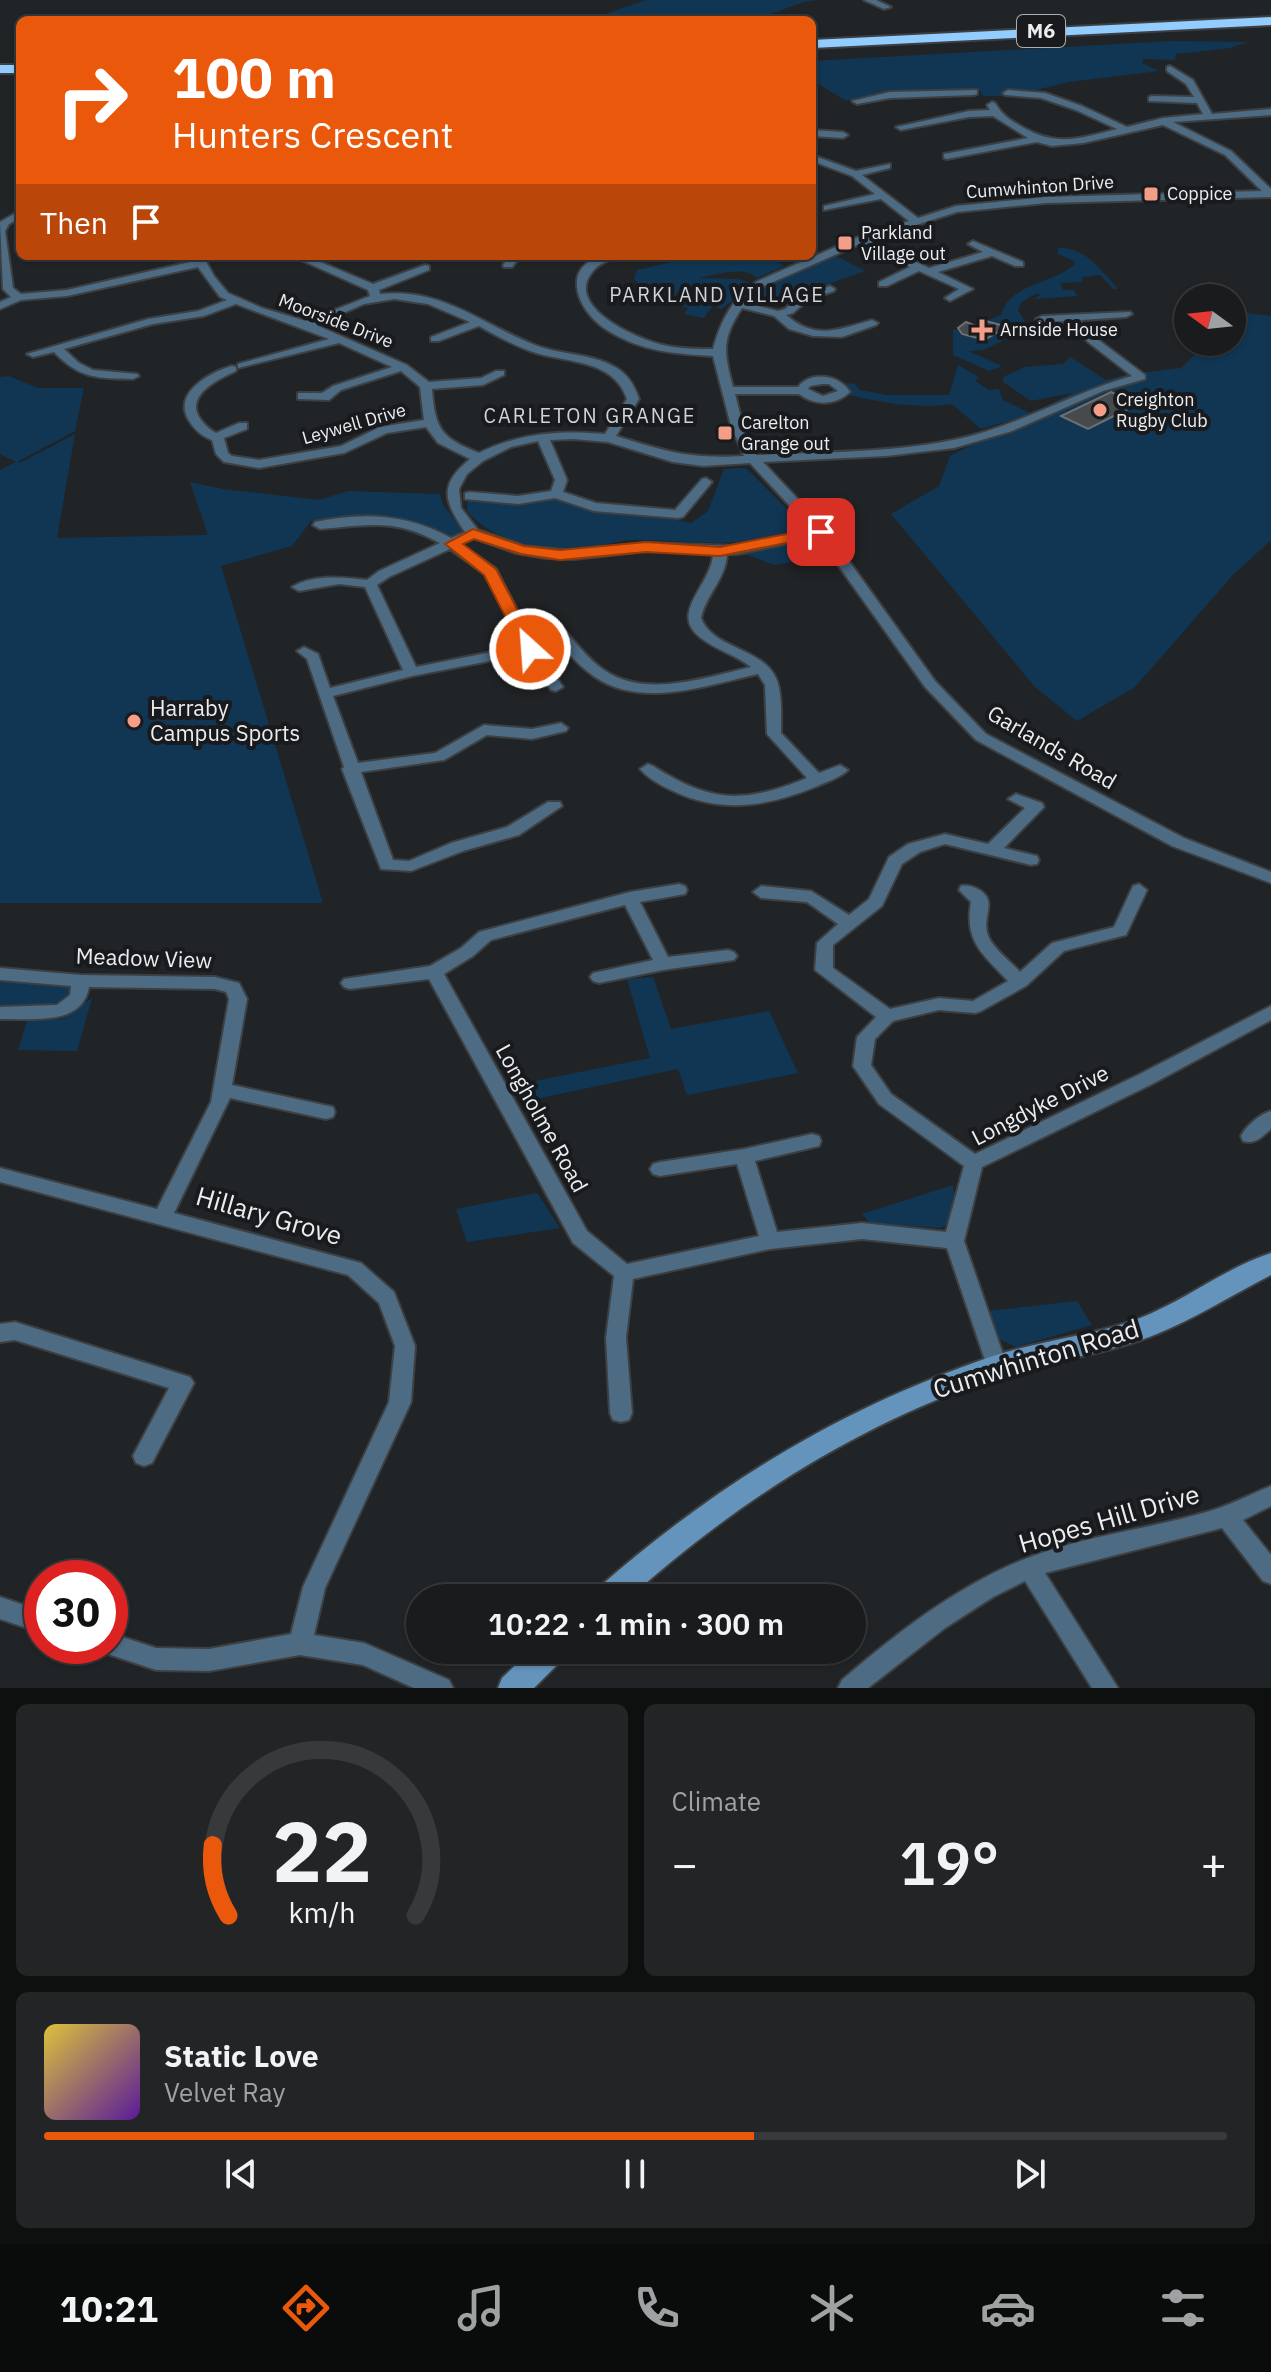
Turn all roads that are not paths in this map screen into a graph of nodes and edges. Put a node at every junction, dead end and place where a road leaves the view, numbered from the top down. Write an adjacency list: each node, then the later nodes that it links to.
1 (868, 0): 2 (street)
2 (887, 7)
3 (1271, 21): 5 (highway, M6)
4 (1271, 30): 6 (highway, M6)
5 (816, 44)
6 (816, 52)
7 (1170, 69): 12 (street)
8 (974, 92): 10 (street)
9 (1008, 93): 21 (street)
10 (906, 94): 13 (street); 14 (street)
11 (1152, 99): 12 (street)
12 (1199, 100): 17 (street)
13 (857, 101)
14 (912, 109)
15 (1271, 112): 17 (street)
16 (922, 114): 18 (street)
17 (1209, 116): 19 (street)
18 (933, 119): 20 (street); 24 (street)
19 (1163, 121): 21 (street); 29 (street)
20 (901, 127)
21 (1126, 130): 24 (street)
22 (816, 133): 23 (street)
23 (843, 135)
24 (1037, 139): 25 (street)
25 (947, 156)
26 (816, 159): 28 (street)
27 (887, 167): 28 (street)
28 (855, 174): 30 (street)
29 (1270, 194): 33 (street, Cumwhinton Drive)
30 (885, 195): 31 (street); 33 (street)
31 (828, 208)
32 (16, 216): 37 (street)
33 (915, 221): 34 (street, Cumwhinton Drive)
34 (860, 240): 38 (street, Cumwhinton Drive); 45 (street)
35 (973, 244): 36 (street)
36 (992, 252): 43 (street); 45 (street)
37 (2, 255): 49 (street)
38 (816, 259)
39 (199, 260): 49 (street); 51 (street, Moorside Drive)
40 (306, 260): 48 (street)
41 (597, 260): 64 (street)
42 (814, 260): 52 (street, Cumwhinton Drive)
43 (1019, 264)
44 (425, 268): 48 (street)
45 (925, 269): 46 (street); 50 (street)
46 (883, 284)
47 (830, 289): 54 (street)
48 (374, 293): 59 (street); 60 (street)
49 (19, 297): 53 (street)
50 (950, 298)
51 (235, 301): 60 (street, Moorside Drive); 63 (street)
52 (738, 304): 54 (street); 64 (street)
53 (0, 306)
54 (778, 314): 57 (street)
55 (1126, 314): 56 (street)
56 (1072, 317): 58 (street); 78 (street)
57 (860, 318)
58 (1042, 319)
59 (482, 321): 62 (street); 77 (street)
60 (307, 325): 61 (street, Moorside Drive)
61 (341, 339): 66 (street, Moorside Drive); 75 (street, Leywell Drive)
62 (435, 339)
63 (56, 348): 65 (street); 67 (street)
64 (718, 353): 71 (street, Garlands Road)
65 (33, 354)
66 (403, 367): 69 (street, Moorside Drive); 72 (street)
67 (133, 376)
68 (498, 378): 69 (street)
69 (426, 386): 73 (street)
70 (802, 390): 71 (street)
71 (729, 391): 78 (street, Garlands Road)
72 (302, 396)
73 (427, 423): 75 (street, Leywell Drive); 79 (street)
74 (243, 426): 75 (street)
75 (216, 437)
76 (542, 437): 77 (street); 79 (street); 81 (street)
77 (609, 438): 78 (street)
78 (751, 457): 84 (street, Garlands Road)
79 (479, 458): 85 (street)
80 (706, 482): 81 (street)
81 (556, 494): 82 (street)
82 (470, 496)
83 (320, 525): 86 (street)
84 (821, 532): 87 (street); 106 (street, Garlands Road)
85 (473, 533): 86 (street); 87 (street)
86 (452, 544): 88 (street); 91 (street)
87 (720, 551): 93 (street)
88 (370, 584): 89 (street); 94 (street)
89 (299, 587)
90 (554, 628): 93 (street)
91 (530, 649): 94 (street); 95 (street)
92 (304, 651): 96 (street)
93 (762, 669): 101 (street)
94 (411, 672): 96 (street)
95 (556, 687)
96 (325, 694): 98 (street)
97 (561, 728): 98 (street)
98 (350, 769): 103 (street)
99 (648, 769): 101 (street)
100 (840, 770): 101 (street)
101 (817, 780)
102 (1016, 799): 104 (street)
103 (554, 806)
104 (992, 850): 105 (street); 112 (street)
105 (1031, 860)
106 (1271, 878)
107 (679, 890): 111 (street)
108 (967, 890): 119 (street)
109 (1139, 890): 119 (street)
110 (761, 892): 112 (street)
111 (630, 898): 114 (street); 115 (street)
112 (849, 923): 123 (street)
113 (728, 956): 114 (street)
114 (663, 964): 117 (street)
115 (434, 972): 120 (street); 137 (street, Longholme Road)
116 (0, 974): 118 (street, Meadow View)
117 (599, 977)
118 (81, 981): 122 (street); 124 (street, Meadow View)
119 (1020, 982): 123 (street)
120 (350, 983)
121 (1271, 1012): 130 (street, Longdyke Drive)
122 (0, 1013)
123 (887, 1016): 130 (street)
124 (223, 1090): 125 (street); 133 (street, Meadow View)
125 (326, 1112)
126 (1271, 1118): 127 (street)
127 (1250, 1136)
128 (812, 1141): 129 (street)
129 (744, 1156): 131 (street); 134 (street)
130 (974, 1163): 135 (street, Longdyke Drive)
131 (660, 1169)
132 (0, 1175): 133 (street, Hillary Grove)
133 (163, 1216): 149 (street, Hillary Grove)
134 (770, 1241): 135 (street); 137 (street)
135 (954, 1241): 139 (street)
136 (1271, 1263): 139 (street, Cumwhinton Road)
137 (624, 1273): 140 (street)
138 (0, 1333): 141 (street)
139 (997, 1366): 146 (street, Cumwhinton Road)
140 (621, 1413)
141 (144, 1456)
142 (1271, 1496): 143 (street, Hopes Hill Drive)
143 (1226, 1516): 144 (street, Hopes Hill Drive); 145 (street)
144 (1029, 1568): 154 (street, Hopes Hill Drive); 155 (street)
145 (1271, 1573)
146 (624, 1584)
147 (0, 1608): 148 (street)
148 (24, 1616)
149 (300, 1644): 150 (street); 152 (street)
150 (128, 1650)
151 (538, 1664): 153 (street)
152 (441, 1688)
153 (513, 1688)
154 (850, 1688)
155 (1106, 1688)

